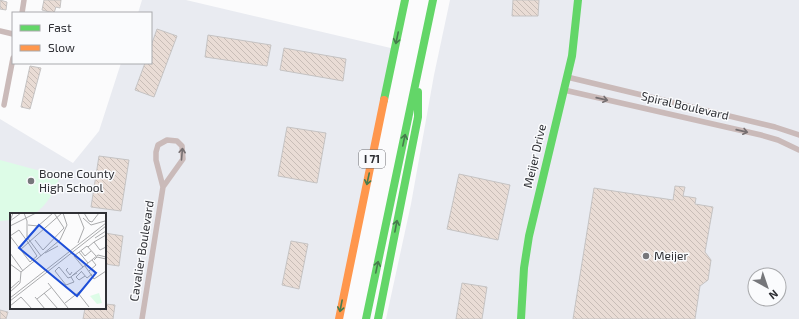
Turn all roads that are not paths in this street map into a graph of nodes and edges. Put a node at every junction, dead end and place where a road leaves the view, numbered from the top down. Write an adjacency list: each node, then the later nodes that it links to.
1 (24, 0): 5 (street)
2 (405, 0): 17 (main road, I 71, one-way to 17)
3 (433, 0): 9 (main road, I 71)
4 (578, 0): 10 (main road, Meijer Drive)
5 (22, 12)
6 (0, 31): 7 (street)
7 (12, 34)
8 (12, 63): 12 (street)
9 (418, 70): 18 (main road, I 71, one-way to 9); 19 (main road, one-way to 9)
10 (567, 77): 11 (main road, Meijer Drive); 13 (street, Spiral Boulevard)
11 (564, 90): 14 (street, Spiral Boulevard, one-way to 14); 20 (main road, Meijer Drive)
12 (4, 105)
13 (799, 134)
14 (799, 150)
15 (163, 187): 15 (street, Cavalier Boulevard, one-way to 15); 16 (street, Cavalier Boulevard)
16 (142, 319)
17 (339, 319)
18 (366, 319)
19 (378, 319)
20 (521, 319)

